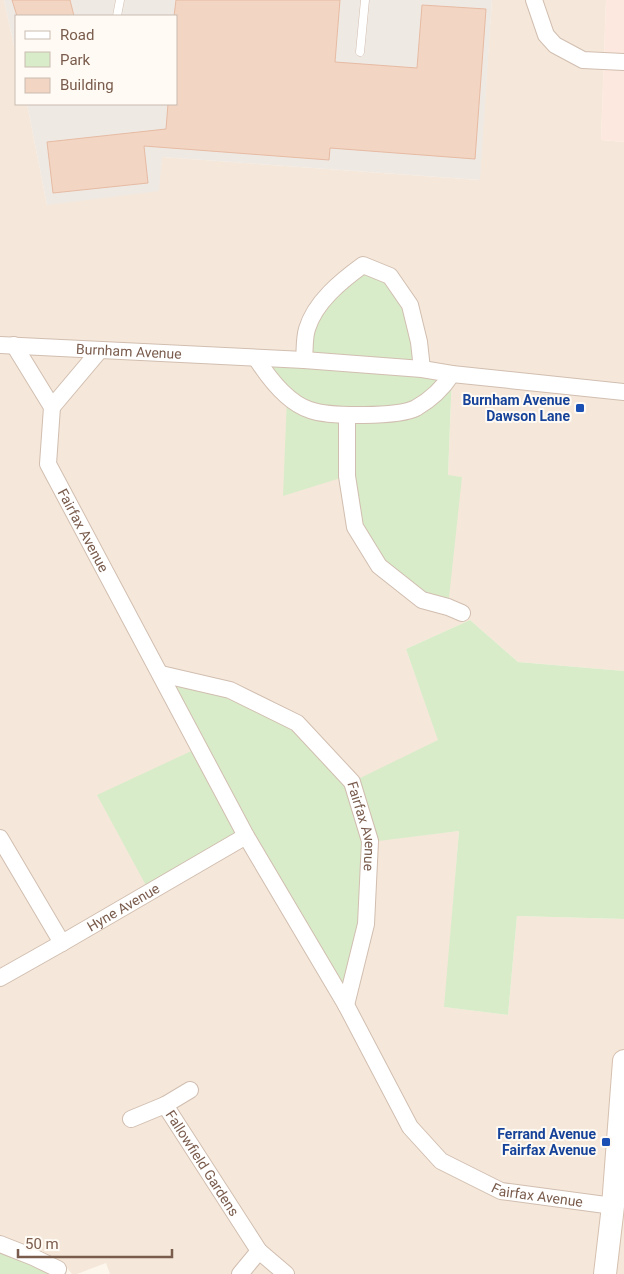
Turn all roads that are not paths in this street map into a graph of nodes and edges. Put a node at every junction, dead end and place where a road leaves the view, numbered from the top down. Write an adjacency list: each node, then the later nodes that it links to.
1 (120, 0): 4 (lane)
2 (365, 0): 5 (lane)
3 (534, 0): 6 (street)
4 (117, 15)
5 (360, 52)
6 (624, 62)
7 (7, 345): 8 (street, Burnham Avenue); 14 (street)
8 (100, 350): 9 (street, Burnham Avenue); 14 (street)
9 (256, 358): 10 (street, Burnham Avenue); 15 (street)
10 (304, 360): 11 (street, Burnham Avenue); 11 (street)
11 (422, 369): 12 (street, Burnham Avenue)
12 (452, 374): 13 (street, Burnham Avenue); 15 (street)
13 (624, 392)
14 (52, 407): 17 (street, Fairfax Avenue)
15 (347, 415): 16 (street)
16 (462, 613)
17 (161, 674): 18 (street, Fairfax Avenue); 22 (street, Fairfax Avenue)
18 (246, 836): 20 (street, Hyne Avenue); 22 (street, Fairfax Avenue)
19 (0, 838): 20 (street)
20 (62, 944): 21 (street, Hyne Avenue)
21 (0, 978)
22 (346, 1005): 27 (street, Fairfax Avenue)
23 (624, 1069): 27 (street)
24 (190, 1090): 25 (street)
25 (165, 1105): 26 (street, Fallowfield Gardens); 29 (street, Fallowfield Gardens)
26 (131, 1119)
27 (613, 1206): 33 (street)
28 (0, 1244): 30 (street)
29 (260, 1251): 31 (street); 32 (street, Fallowfield Gardens)
30 (58, 1269)
31 (240, 1274)
32 (286, 1274)
33 (605, 1274)

